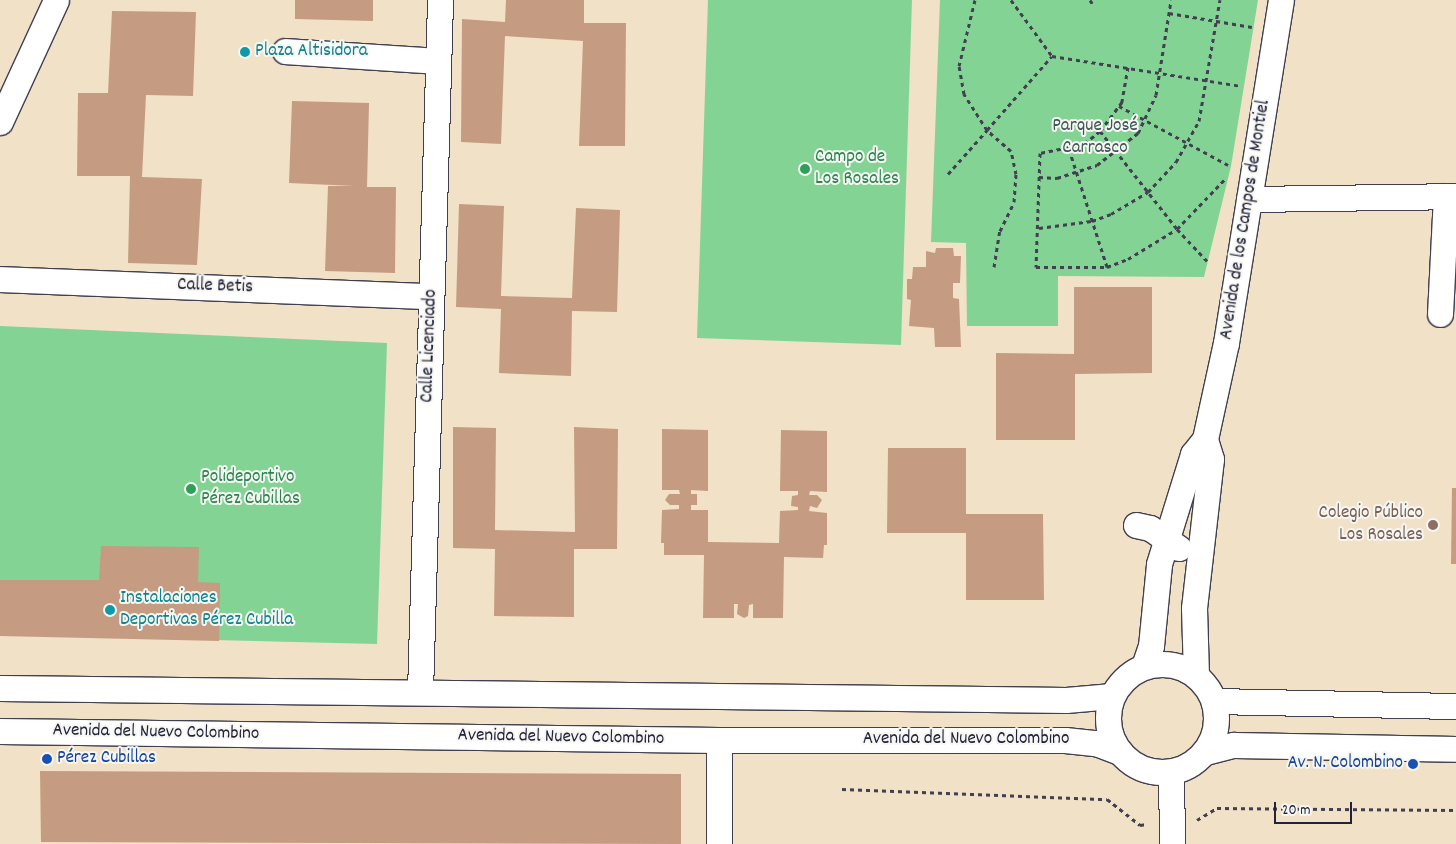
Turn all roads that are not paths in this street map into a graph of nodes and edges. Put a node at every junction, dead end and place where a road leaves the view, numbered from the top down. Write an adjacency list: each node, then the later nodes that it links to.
1 (56, 0): 6 (street)
2 (440, 0): 5 (street, Calle Licenciado)
3 (1281, 0): 9 (street, Avenida de los Campos de Montiel)
4 (285, 52): 5 (street)
5 (438, 61): 11 (street, Calle Licenciado)
6 (7, 92): 7 (street)
7 (0, 122)
8 (1451, 196): 9 (street); 12 (street)
9 (1249, 199): 13 (street, Avenida de los Campos de Montiel)
10 (0, 279): 11 (street, Calle Betis)
11 (431, 296): 20 (street, Calle Licenciado)
12 (1440, 314)
13 (1205, 439): 14 (street, Avenida de los Campos de Montiel); 16 (street, Avenida de los Campos de Montiel)
14 (1179, 493): 15 (street, Avenida de los Campos de Montiel); 15 (street)
15 (1166, 538): 16 (street); 17 (street, Avenida de los Campos de Montiel)
16 (1199, 563): 18 (street, Avenida de los Campos de Montiel)
17 (1144, 666): 18 (street); 21 (street)
18 (1196, 675): 22 (street)
19 (0, 688): 20 (street)
20 (420, 692): 21 (street)
21 (1112, 696): 27 (street)
22 (1214, 701): 23 (street); 28 (street)
23 (1456, 706)
24 (0, 731): 25 (street, Avenida del Nuevo Colombino)
25 (719, 740): 27 (street, Avenida del Nuevo Colombino); 30 (street)
26 (1456, 749): 28 (street)
27 (1120, 752): 29 (street)
28 (1205, 752): 29 (street)
29 (1171, 772): 31 (street)
30 (718, 844)
31 (1172, 844)

